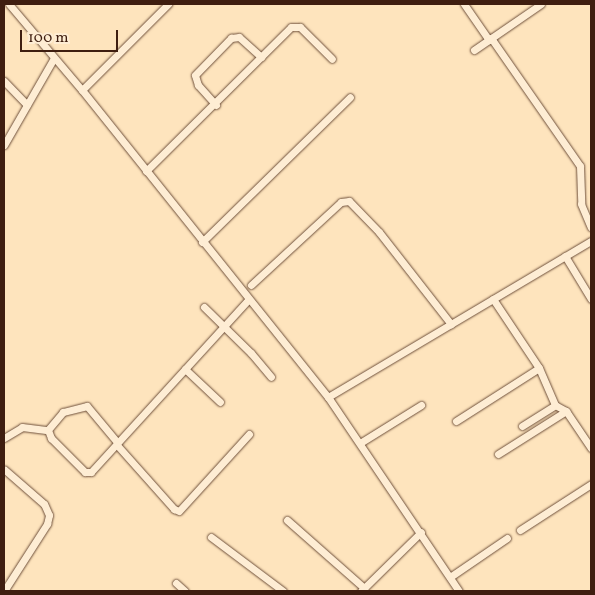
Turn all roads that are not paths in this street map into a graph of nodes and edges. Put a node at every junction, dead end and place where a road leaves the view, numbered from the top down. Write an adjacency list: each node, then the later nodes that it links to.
1 (9, 4): 8 (street)
2 (168, 4): 11 (street)
3 (464, 4): 5 (street)
4 (541, 4): 5 (street)
5 (490, 39): 6 (street); 17 (street)
6 (474, 50)
7 (261, 57): 9 (street); 14 (street); 14 (street)
8 (54, 58): 11 (street); 13 (street)
9 (332, 59)
10 (4, 80): 13 (street)
11 (82, 90): 16 (street)
12 (350, 96): 19 (street)
13 (27, 105): 15 (street)
14 (216, 105): 16 (street)
15 (4, 145)
16 (146, 171): 19 (street)
17 (591, 227)
18 (591, 241): 20 (street)
19 (202, 242): 24 (street)
20 (565, 256): 22 (street); 23 (street)
21 (251, 285): 26 (street)
22 (493, 299): 26 (street); 28 (street)
23 (591, 299)
24 (248, 300): 27 (street); 31 (street)
25 (204, 308): 27 (street)
26 (452, 324): 31 (street)
27 (222, 328): 29 (street); 30 (street)
28 (538, 368): 34 (street); 36 (street)
29 (185, 369): 32 (street); 41 (street)
30 (271, 377)
31 (328, 397): 42 (street)
32 (220, 402)
33 (421, 405): 42 (street)
34 (555, 406): 35 (street); 37 (street)
35 (566, 410): 43 (street); 44 (street)
36 (456, 421)
37 (522, 426)
38 (48, 430): 40 (street); 41 (street); 41 (street)
39 (249, 434): 41 (street)
40 (4, 438)
41 (117, 443)
42 (360, 443): 49 (street)
43 (591, 448)
44 (498, 454)
45 (5, 470): 56 (street)
46 (591, 484): 48 (street)
47 (287, 520): 54 (street)
48 (520, 530)
49 (422, 532): 52 (street); 54 (street)
50 (211, 538): 58 (street)
51 (507, 538): 52 (street)
52 (450, 577): 55 (street)
53 (176, 583): 57 (street)
54 (363, 590)
55 (456, 590)
56 (4, 591)
57 (186, 591)
58 (283, 591)

